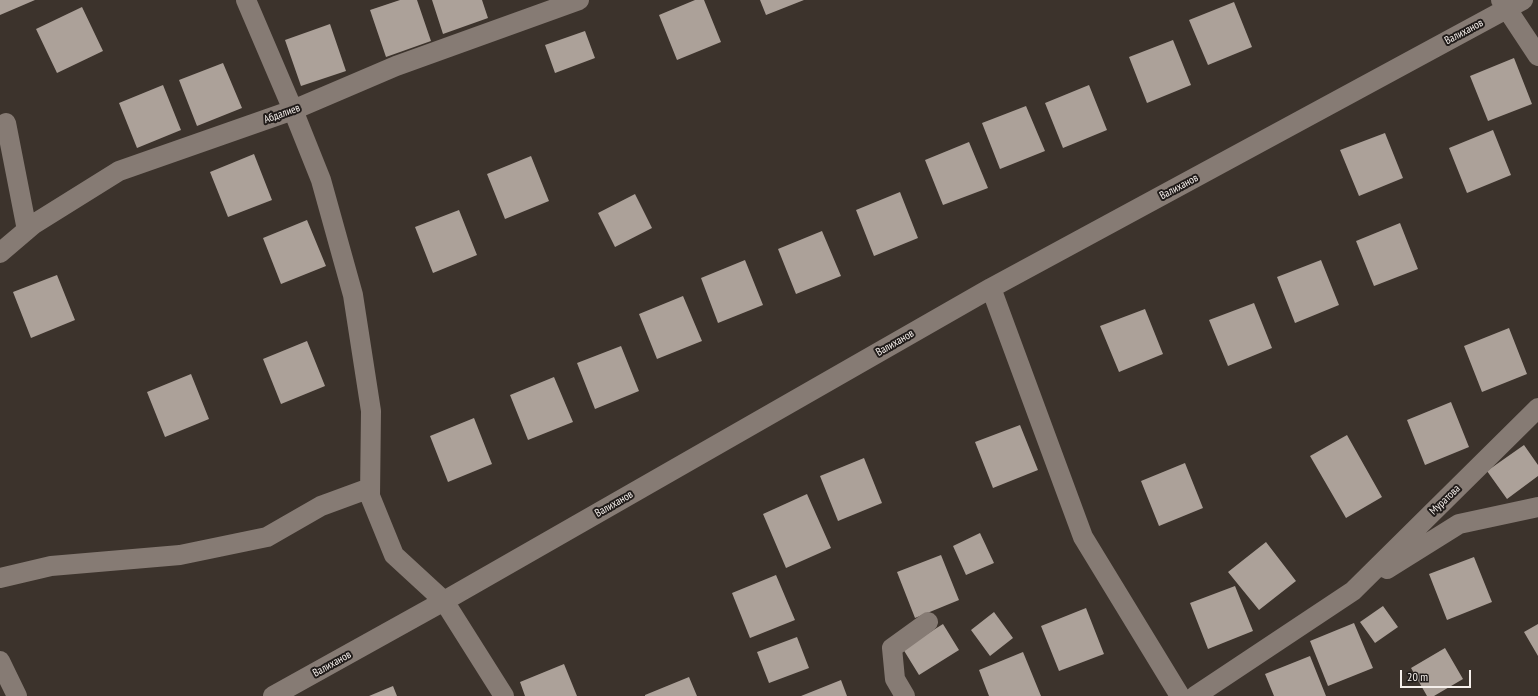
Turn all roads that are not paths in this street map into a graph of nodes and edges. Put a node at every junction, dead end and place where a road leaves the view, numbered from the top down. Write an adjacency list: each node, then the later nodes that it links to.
1 (246, 0): 5 (street)
2 (579, 0): 5 (street, Абдалиев)
3 (1510, 3): 4 (street); 9 (street, Валиханов)
4 (1538, 56)
5 (293, 110): 7 (street, Абдалиев); 11 (street)
6 (6, 123): 7 (street)
7 (27, 230): 8 (street, Абдалиев)
8 (0, 253)
9 (991, 288): 15 (street, Валиханов); 22 (street)
10 (1538, 408): 14 (street, Муратова)
11 (370, 488): 13 (street); 15 (street)
12 (1538, 507): 14 (street, Муратова)
13 (0, 578)
14 (1353, 591): 23 (street, Муратова)
15 (444, 602): 19 (street, Валиханов); 20 (street)
16 (928, 622): 21 (street)
17 (0, 661): 18 (street)
18 (17, 696)
19 (273, 696)
20 (504, 696)
21 (905, 696)
22 (1180, 696)
23 (1195, 696)

